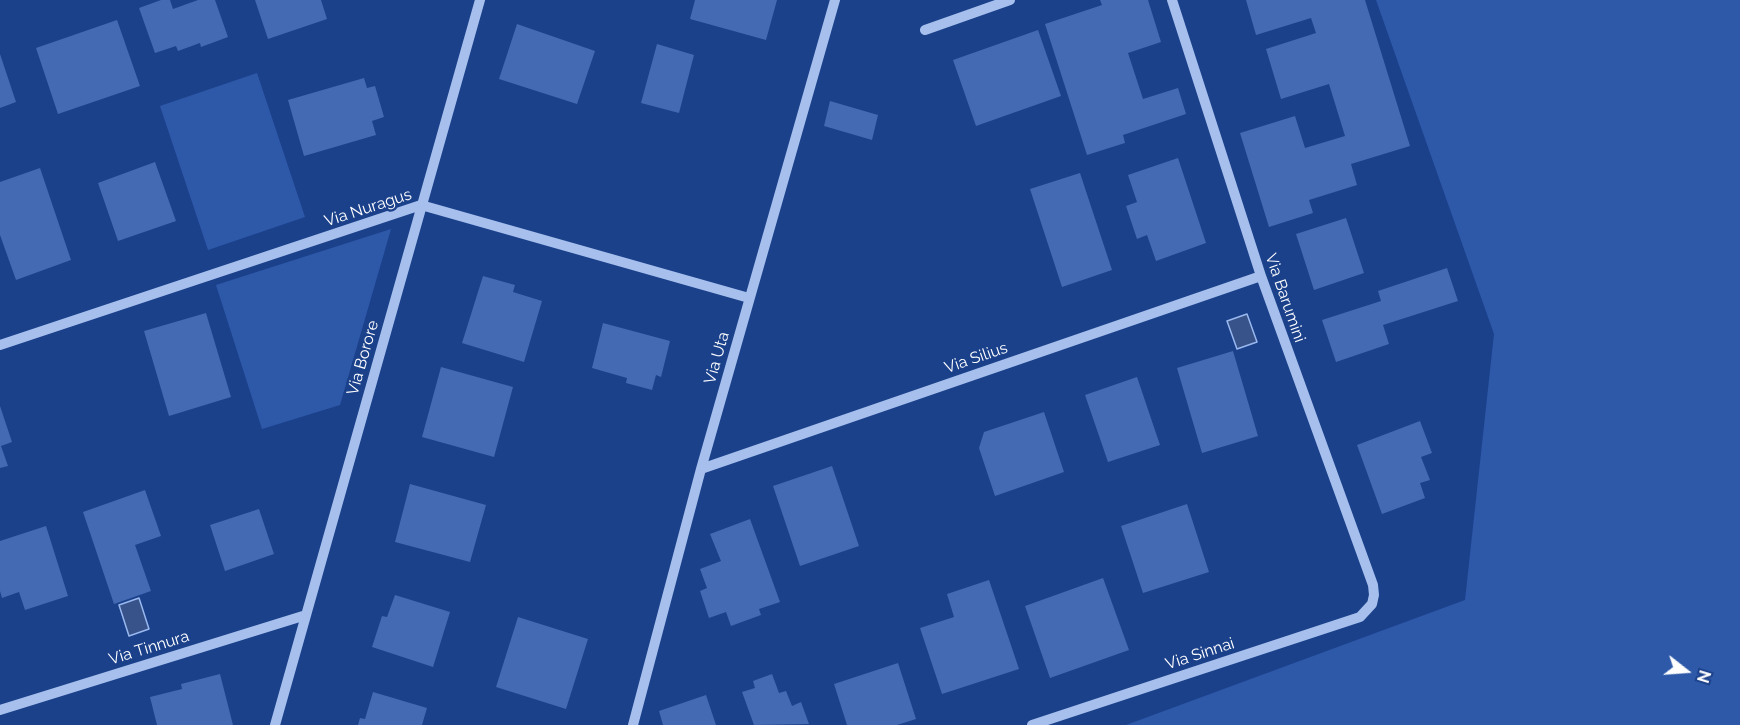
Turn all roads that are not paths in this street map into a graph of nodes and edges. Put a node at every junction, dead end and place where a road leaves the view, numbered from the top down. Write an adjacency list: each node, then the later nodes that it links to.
1 (480, 0): 6 (street, Via Borore)
2 (835, 0): 8 (street, Via Uta)
3 (1010, 0): 5 (street)
4 (1172, 0): 7 (street, Via Barumini)
5 (925, 30)
6 (421, 205): 8 (street, Via Nuragus); 9 (street, Via Nuragus); 12 (street, Via Borore)
7 (1261, 276): 10 (street, Via Silius); 11 (street, Via Barumini)
8 (749, 298): 10 (street, Via Uta)
9 (0, 345)
10 (701, 469): 15 (street, Via Uta)
11 (1372, 604): 16 (street, Via Sinnai)
12 (306, 615): 13 (street, Via Tinnura); 14 (street, Via Borore)
13 (0, 710)
14 (276, 725)
15 (633, 725)
16 (1032, 725)

